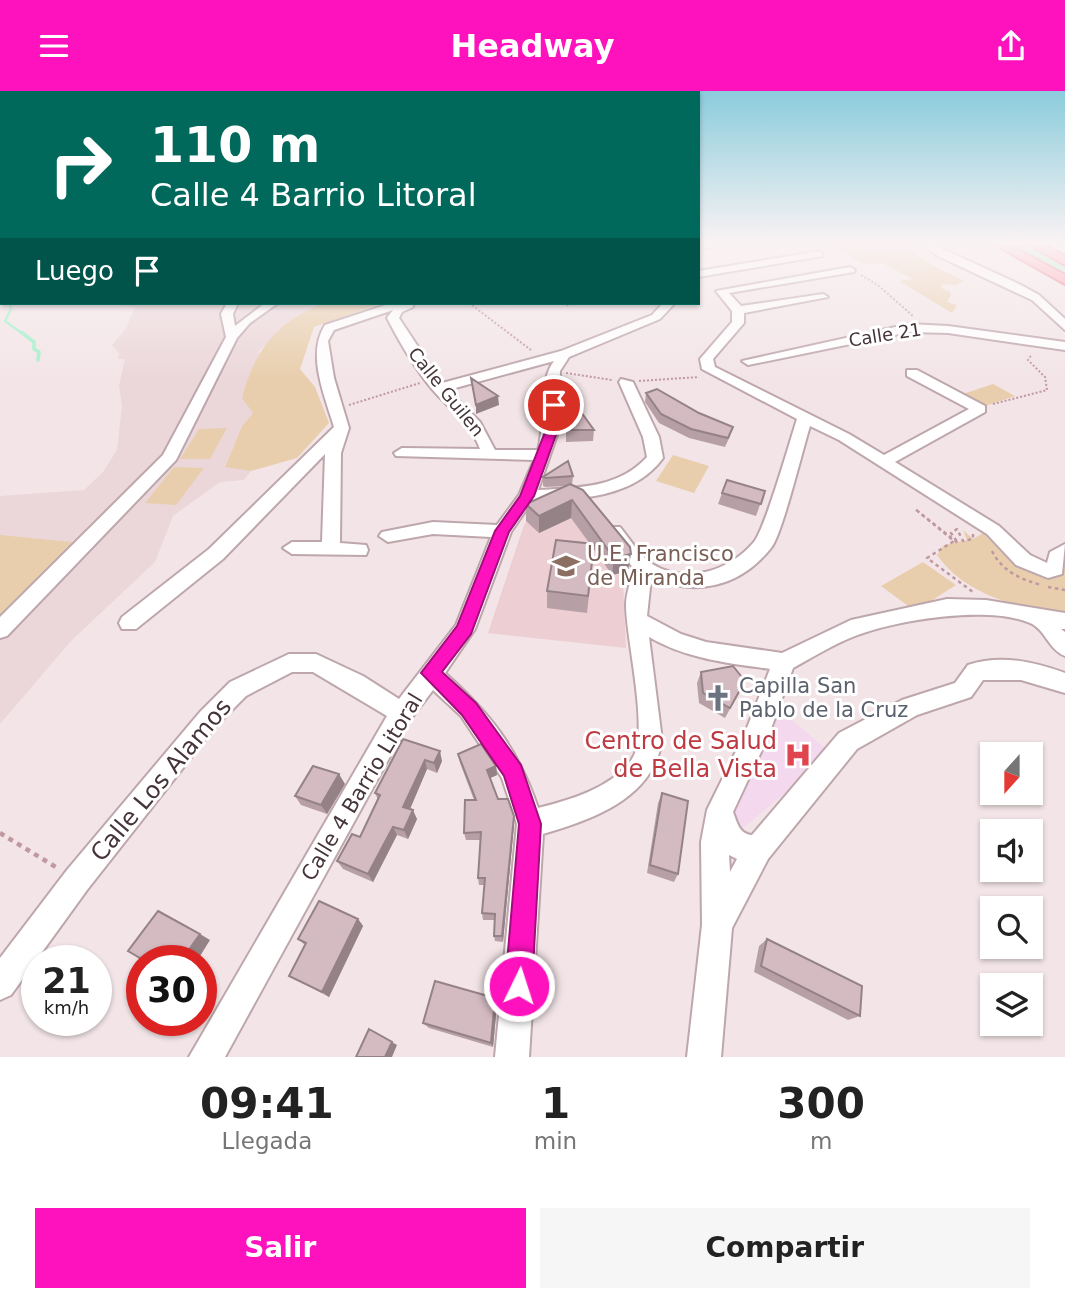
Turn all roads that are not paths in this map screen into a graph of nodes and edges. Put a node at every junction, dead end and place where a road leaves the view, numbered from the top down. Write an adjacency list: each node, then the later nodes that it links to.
1 (739, 288): 11 (street)
2 (1011, 288): 5 (street)
3 (1022, 288): 5 (street)
4 (823, 297): 11 (street)
5 (1044, 302): 12 (street)
6 (231, 305): 13 (street)
7 (269, 305): 13 (street)
8 (396, 305): 21 (street)
9 (409, 305): 19 (street, Calle Guilen)
10 (667, 305): 15 (street)
11 (738, 310): 20 (street)
12 (1065, 326)
13 (232, 337): 39 (street)
14 (1065, 346): 16 (street, Calle 21)
15 (565, 354): 19 (street); 24 (street, Calle 4 Barrio Litoral)
16 (748, 361)
17 (912, 373): 25 (street)
18 (626, 382): 26 (street)
19 (435, 384): 23 (street, Calle Guilen)
20 (805, 418): 25 (street); 34 (street)
21 (342, 428): 31 (street); 38 (street)
22 (402, 453): 23 (street)
23 (489, 454): 24 (street)
24 (544, 455): 27 (street, Calle 4 Barrio Litoral)
25 (884, 461): 33 (street)
26 (583, 493): 27 (street); 34 (street)
27 (527, 496): 28 (street, Calle 4 Barrio Litoral)
28 (502, 531): 29 (street); 42 (street, Calle 4 Barrio Litoral)
29 (388, 536)
30 (292, 548): 31 (street)
31 (331, 549): 32 (street)
32 (359, 550)
33 (1065, 551)
34 (644, 568): 36 (street)
35 (1036, 614): 37 (street); 40 (street); 41 (street)
36 (638, 621): 41 (street); 46 (street)
37 (1065, 621)
38 (129, 623)
39 (0, 630)
40 (1065, 647)
41 (783, 662): 45 (street)
42 (430, 673): 44 (street, Calle 4 Barrio Litoral); 46 (street)
43 (1065, 684): 47 (street)
44 (402, 713): 49 (street, Calle Los Alamos); 50 (street, Calle 4 Barrio Litoral)
45 (720, 810): 47 (street); 48 (street)
46 (530, 824): 51 (street)
47 (758, 849): 48 (street)
48 (717, 925): 52 (street)
49 (0, 984)
50 (206, 1057)
51 (512, 1057)
52 (704, 1057)

